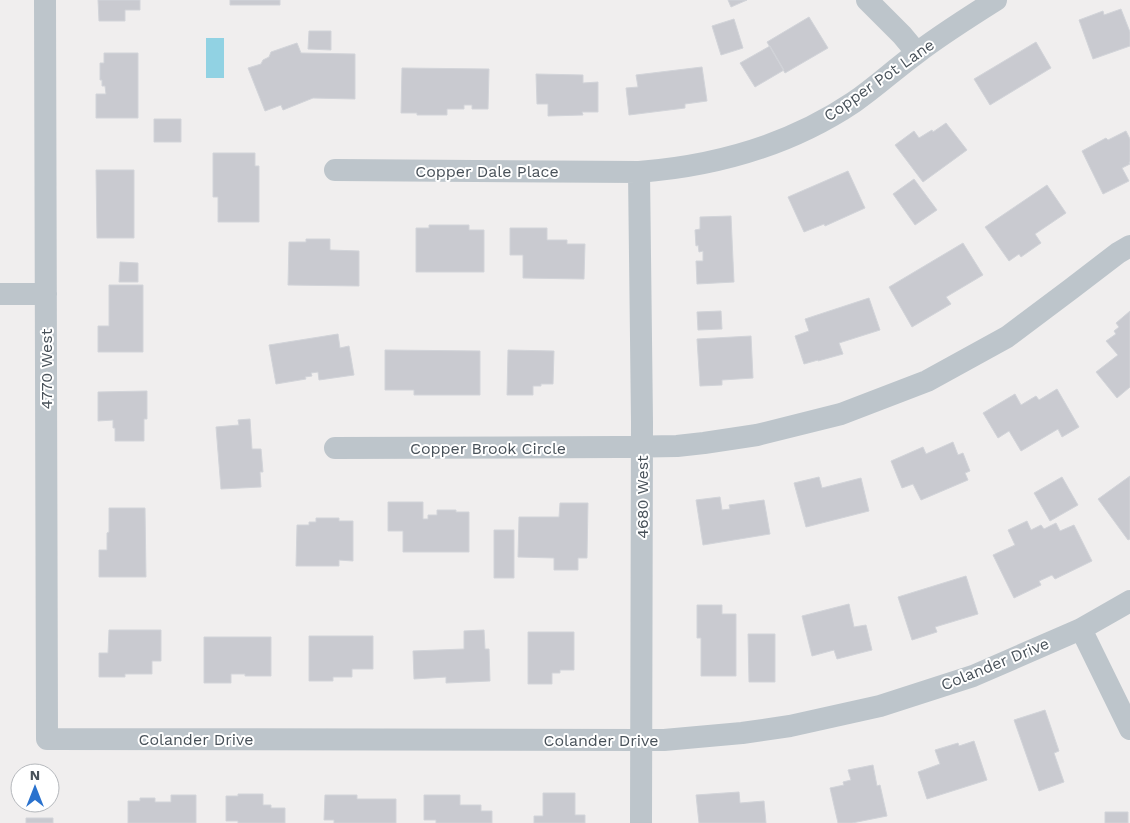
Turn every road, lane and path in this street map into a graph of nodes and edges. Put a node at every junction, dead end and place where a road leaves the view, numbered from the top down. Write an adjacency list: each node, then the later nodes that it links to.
1 (45, 0): 9 (street, 4770 West)
2 (867, 0): 4 (street)
3 (996, 0): 4 (street, Copper Pot Lane)
4 (916, 53): 6 (street, Copper Pot Lane)
5 (335, 170): 6 (street, Copper Dale Place)
6 (639, 172): 10 (street, 4680 West)
7 (1130, 246): 10 (street, Copper Brook Circle)
8 (0, 294): 9 (street)
9 (46, 294): 15 (street, 4770 West)
10 (642, 447): 11 (street, Copper Brook Circle); 16 (street, 4680 West)
11 (335, 448)
12 (1130, 602): 13 (street, Colander Drive)
13 (1081, 629): 14 (street); 16 (street, Colander Drive)
14 (1130, 729)
15 (47, 739): 16 (street, Colander Drive)
16 (640, 740): 17 (street, 4680 West)
17 (641, 823)

